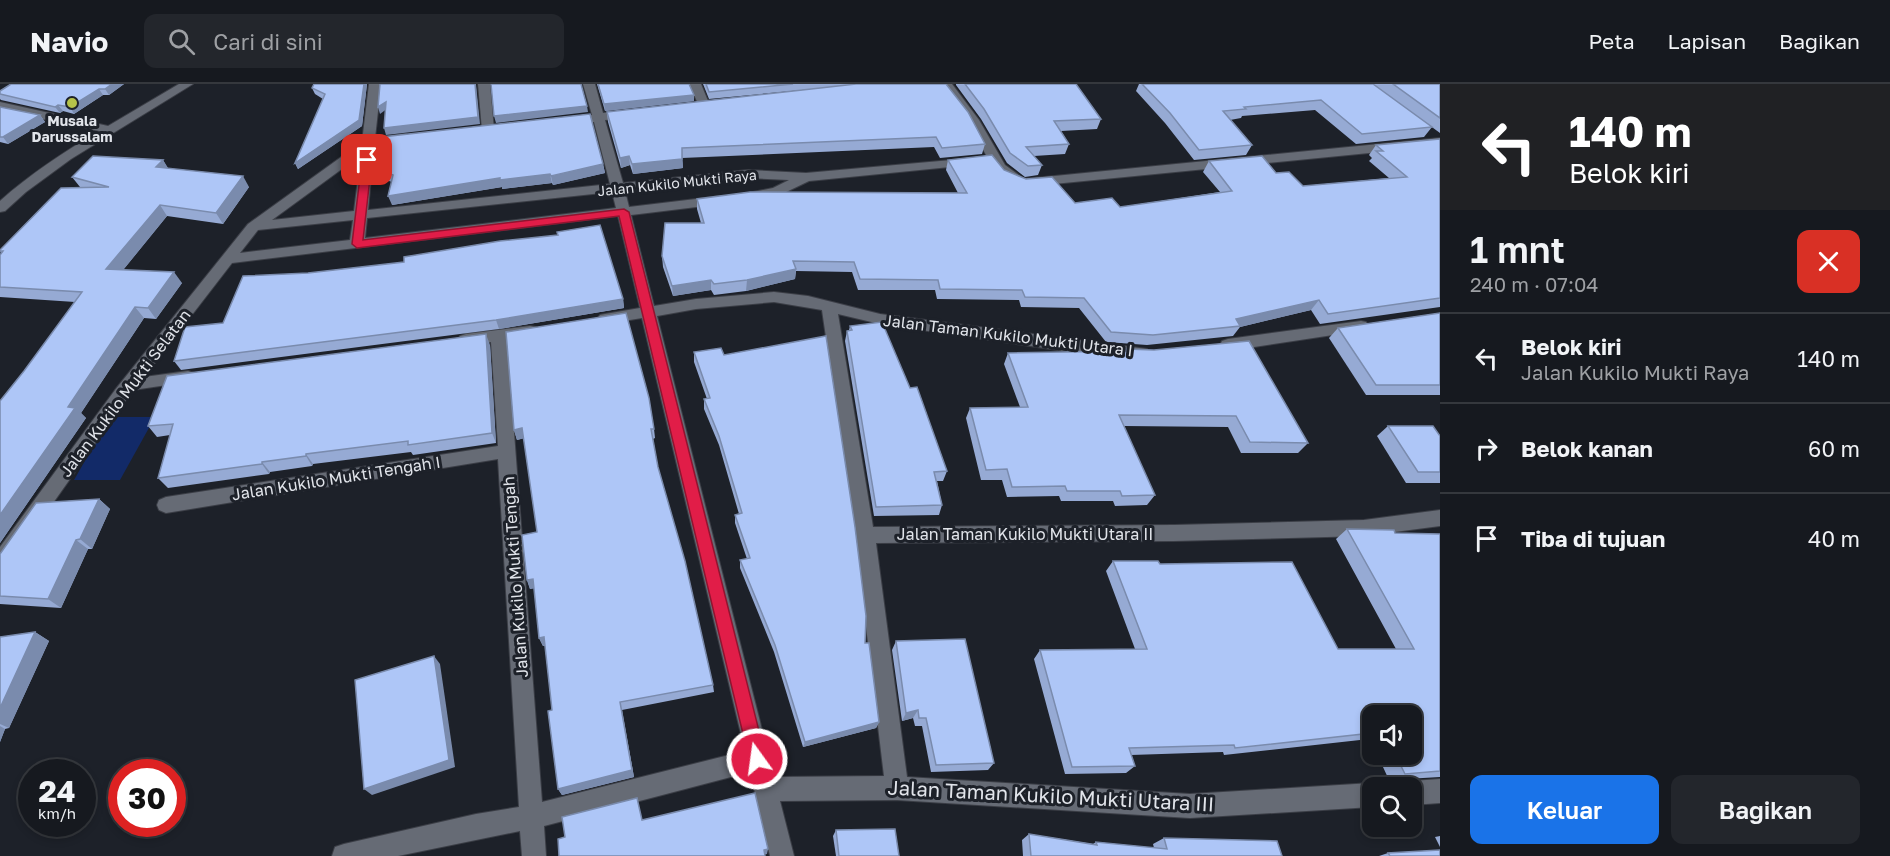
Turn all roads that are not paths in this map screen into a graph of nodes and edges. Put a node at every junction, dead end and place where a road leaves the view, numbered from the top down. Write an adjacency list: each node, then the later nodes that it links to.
1 (187, 84): 13 (street)
2 (375, 84): 16 (street)
3 (484, 84): 14 (street)
4 (589, 84): 10 (street)
5 (695, 84): 7 (street)
6 (946, 84): 18 (street)
7 (719, 104)
8 (0, 106): 13 (street)
9 (642, 112): 10 (street)
10 (598, 117): 11 (street); 20 (street)
11 (554, 122)
12 (1423, 128): 17 (street)
13 (110, 130): 21 (street)
14 (487, 130)
15 (417, 137): 16 (street)
16 (370, 142): 23 (street); 24 (street, Jalan Kukilo Mukti Selatan)
17 (1440, 142): 18 (street)
18 (994, 159): 19 (street)
19 (806, 177): 20 (street, Jalan Kukilo Mukti Raya); 22 (street, Jalan Kukilo Mukti Raya)
20 (618, 188): 22 (street); 23 (street, Jalan Kukilo Mukti Raya)
21 (0, 208)
22 (624, 212): 25 (street, Jalan Kukilo Mukti Raya); 28 (street)
23 (360, 216): 24 (street, Jalan Kukilo Mukti Raya); 25 (street)
24 (252, 226): 26 (street, Jalan Kukilo Mukti Selatan)
25 (357, 244): 26 (street, Jalan Kukilo Mukti Raya)
26 (228, 259): 37 (street, Jalan Kukilo Mukti Selatan)
27 (829, 307): 28 (street, Jalan Taman Kukilo Mukti Utara I); 35 (street, Jalan Taman Kukilo Mukti Utara I); 41 (street)
28 (648, 313): 29 (street, Jalan Taman Kukilo Mukti Utara I); 43 (street)
29 (591, 322)
30 (1374, 324): 34 (street)
31 (545, 329): 32 (street)
32 (499, 336): 33 (street); 38 (street, Jalan Kukilo Mukti Tengah)
33 (453, 342)
34 (1218, 346)
35 (1159, 352)
36 (209, 374): 37 (street)
37 (128, 385): 42 (street, Jalan Kukilo Mukti Selatan)
38 (507, 451): 39 (street, Jalan Kukilo Mukti Tengah I); 49 (street, Jalan Kukilo Mukti Tengah)
39 (166, 505)
40 (1440, 518): 41 (street, Jalan Taman Kukilo Mukti Utara II)
41 (865, 535): 44 (street)
42 (0, 561)
43 (757, 759): 45 (street); 49 (street)
44 (897, 788): 45 (street, Jalan Taman Kukilo Mukti Utara III); 48 (street, Jalan Taman Kukilo Mukti Utara III)
45 (765, 789): 52 (street)
46 (1440, 791): 47 (street)
47 (1422, 792)
48 (1362, 796)
49 (531, 817): 50 (street); 51 (street, Jalan Kukilo Mukti Tengah)
50 (344, 856)
51 (534, 856)
52 (782, 856)

